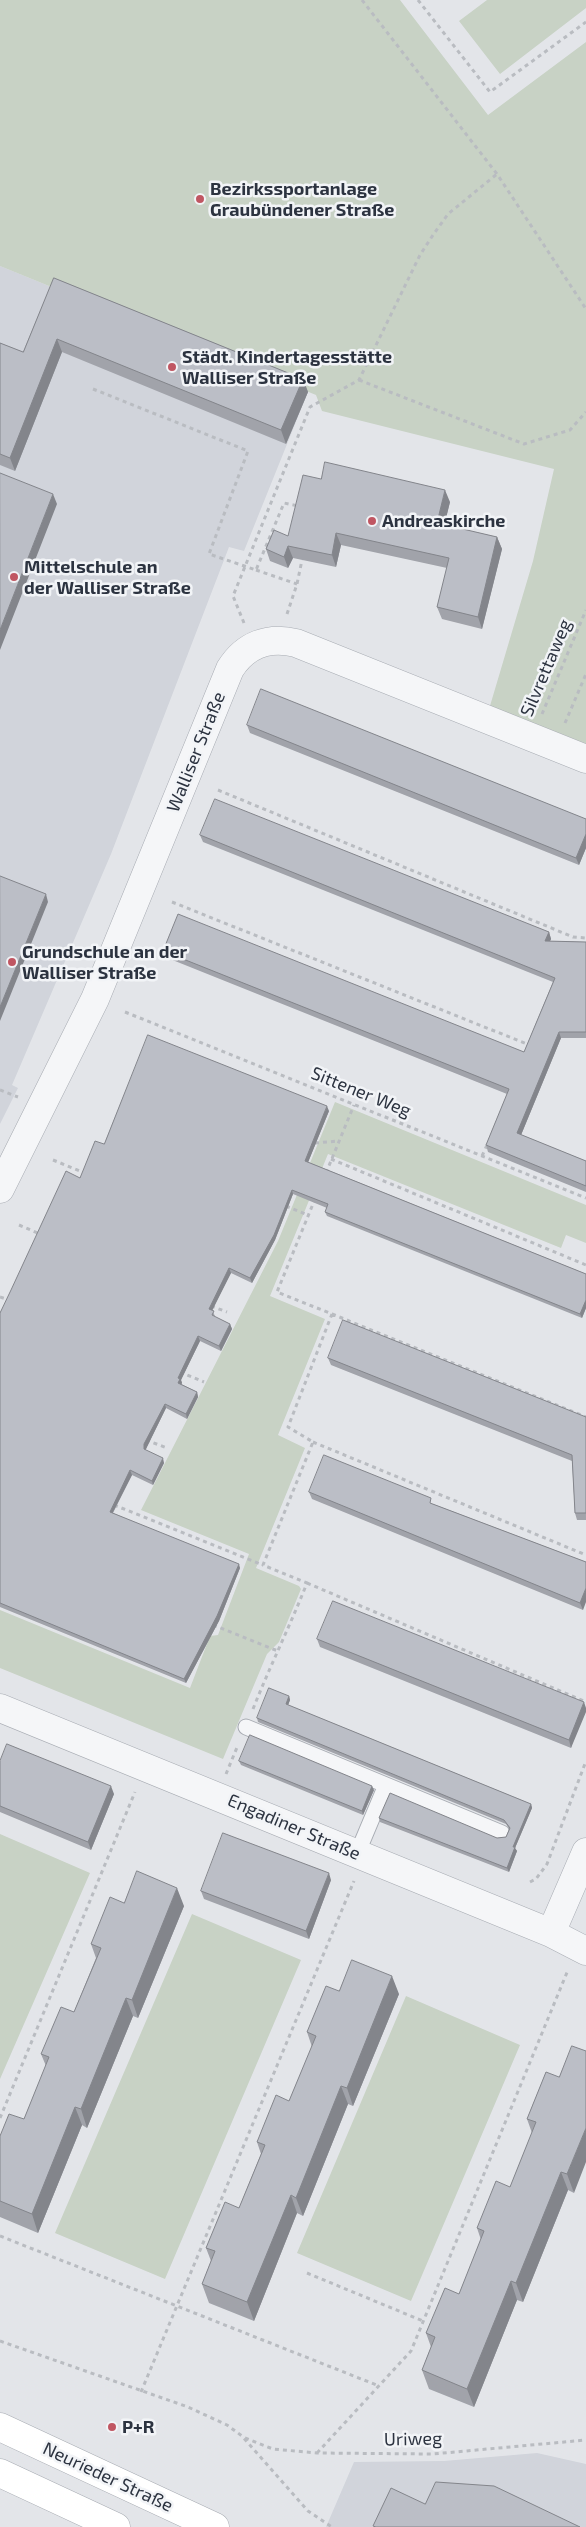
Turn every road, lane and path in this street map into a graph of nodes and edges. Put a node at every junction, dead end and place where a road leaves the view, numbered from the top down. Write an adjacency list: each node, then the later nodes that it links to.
1 (362, 0): 4 (path)
2 (418, 0): 3 (path)
3 (586, 22)
4 (497, 174): 5 (path); 6 (path)
5 (586, 309)
6 (359, 380): 8 (path); 11 (path)
7 (93, 389): 11 (path)
8 (586, 412)
9 (303, 507): 12 (path)
10 (302, 560): 13 (path)
11 (245, 566): 12 (path); 15 (path)
12 (256, 570): 13 (path)
13 (297, 584): 16 (path)
14 (586, 610): 18 (path, Silvrettaweg)
15 (244, 623)
16 (278, 640): 18 (street, Walliser Straße); 40 (street, Walliser Straße)
17 (586, 674): 18 (path)
18 (544, 742): 19 (street, Walliser Straße)
19 (586, 759)
20 (218, 790): 22 (path)
21 (172, 902): 27 (path)
22 (573, 937): 23 (path); 24 (path)
23 (586, 938)
24 (569, 946)
25 (125, 1012): 31 (path, Sittener Weg)
26 (531, 1035): 27 (path)
27 (527, 1044): 28 (path)
28 (524, 1053)
29 (0, 1090): 30 (path)
30 (19, 1097)
31 (354, 1104): 33 (path); 35 (path, Sittener Weg)
32 (489, 1139): 35 (path)
33 (339, 1141): 34 (path); 36 (path)
34 (315, 1143)
35 (482, 1156): 42 (path, Sittener Weg)
36 (331, 1159): 39 (path); 47 (path)
37 (53, 1160): 38 (path)
38 (90, 1175)
39 (325, 1175)
40 (0, 1189)
41 (318, 1191): 44 (path)
42 (586, 1198)
43 (284, 1205): 44 (path)
44 (308, 1215): 52 (path)
45 (19, 1225): 46 (path)
46 (46, 1236)
47 (586, 1265)
48 (0, 1297): 49 (path)
49 (18, 1304)
50 (209, 1305): 51 (path)
51 (227, 1312)
52 (332, 1314): 55 (path); 57 (path)
53 (177, 1371): 54 (path)
54 (204, 1382)
55 (586, 1417)
56 (140, 1438): 58 (path)
57 (313, 1442): 60 (path); 61 (path)
58 (167, 1448)
59 (109, 1503): 61 (path)
60 (586, 1555)
61 (264, 1565): 62 (path)
62 (307, 1583): 64 (path); 65 (path)
63 (206, 1622): 64 (path)
64 (278, 1651): 67 (path)
65 (586, 1702)
66 (0, 1708): 69 (street, Engadiner Straße)
67 (246, 1727): 70 (lane); 71 (path)
68 (586, 1761): 75 (path)
69 (146, 1766): 71 (street, Engadiner Straße); 78 (path)
70 (386, 1786): 72 (lane); 74 (lane)
71 (217, 1795): 74 (street, Engadiner Straße)
72 (502, 1833)
73 (586, 1852): 76 (street)
74 (360, 1855): 76 (street, Engadiner Straße); 81 (path)
75 (530, 1882)
76 (551, 1933): 77 (street, Engadiner Straße)
77 (582, 1949): 82 (path)
78 (0, 2118)
79 (0, 2236): 81 (path)
80 (307, 2273): 82 (path)
81 (178, 2305): 84 (path); 85 (path)
82 (423, 2321): 84 (path)
83 (0, 2341): 85 (path)
84 (379, 2386): 89 (path)
85 (141, 2392): 87 (path)
86 (0, 2427): 92 (main road, Neurieder Straße)
87 (242, 2436): 89 (path, Uriweg); 93 (path)
88 (586, 2440): 89 (path, Uriweg)
89 (317, 2453)
90 (0, 2473): 91 (main road)
91 (116, 2527)
92 (215, 2527)
93 (332, 2527)

